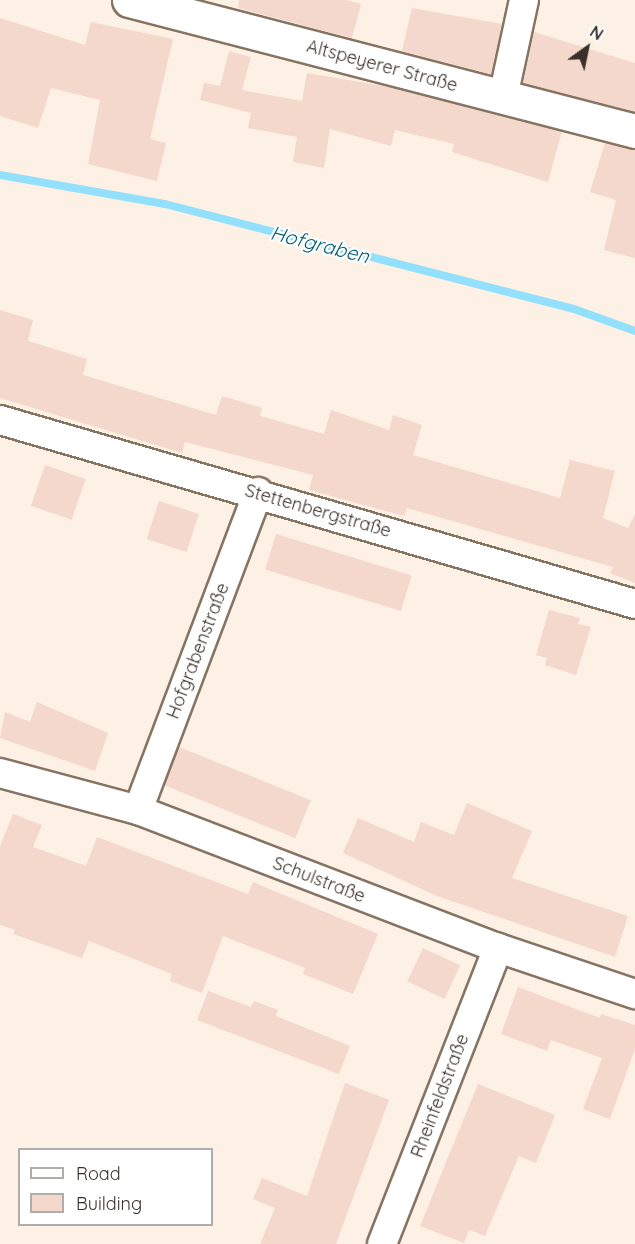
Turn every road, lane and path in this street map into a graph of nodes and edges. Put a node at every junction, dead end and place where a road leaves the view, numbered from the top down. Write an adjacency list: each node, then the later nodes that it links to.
1 (129, 0): 3 (main road, Altspeyerer Straße)
2 (524, 0): 3 (street)
3 (503, 97): 4 (main road, Altspeyerer Straße)
4 (635, 131)
5 (0, 420): 6 (street, Stettenbergstraße)
6 (258, 492): 7 (street, Stettenbergstraße); 9 (street, Hofgrabenstraße)
7 (635, 604)
8 (0, 773): 9 (street, Schulstraße)
9 (138, 810): 10 (street, Schulstraße)
10 (498, 948): 11 (street, Schulstraße); 12 (street, Rheinfeldstraße)
11 (635, 994)
12 (382, 1244)

